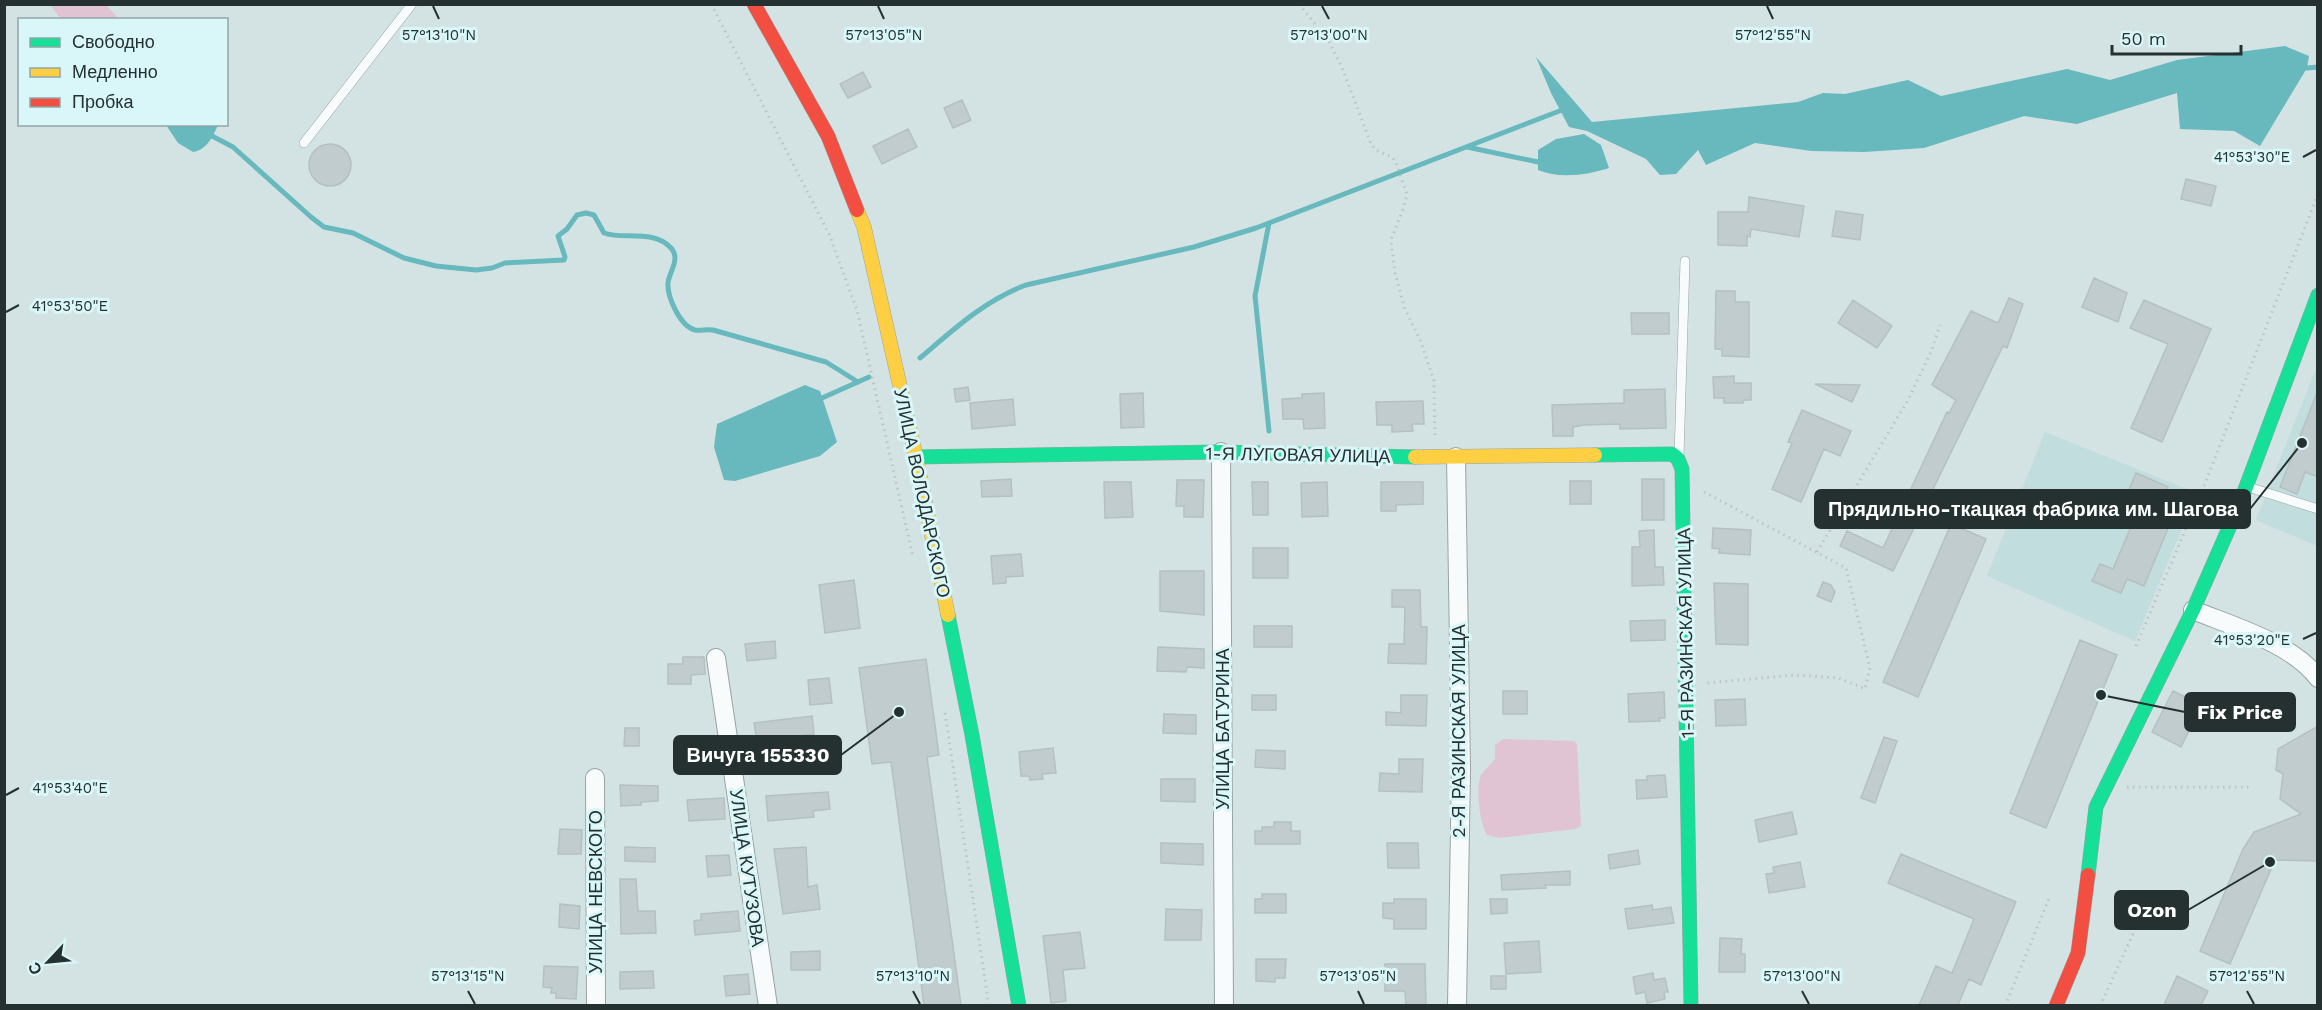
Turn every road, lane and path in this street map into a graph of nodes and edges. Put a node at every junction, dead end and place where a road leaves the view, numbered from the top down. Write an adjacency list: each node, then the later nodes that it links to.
1 (412, 4): 5 (lane)
2 (711, 4): 19 (path)
3 (754, 4): 11 (street, УЛИЦА ВОЛОДАРСКОГО)
4 (1299, 4): 13 (path)
5 (304, 143)
6 (2318, 194): 21 (path)
7 (1684, 261): 14 (lane, 1-Я РАЗИНСКАЯ УЛИЦА)
8 (2318, 295): 16 (street)
9 (1940, 325): 18 (path)
10 (1221, 452): 11 (street, 1-Я ЛУГОВАЯ УЛИЦА); 13 (street, 1-Я ЛУГОВАЯ УЛИЦА); 35 (street, УЛИЦА БАТУРИНА)
11 (916, 457): 34 (street, УЛИЦА ВОЛОДАРСКОГО)
12 (1456, 457): 13 (street, 1-Я ЛУГОВАЯ УЛИЦА); 14 (street, 1-Я ЛУГОВАЯ УЛИЦА); 36 (street, 2-Я РАЗИНСКАЯ УЛИЦА)
13 (1436, 458)
14 (1679, 458): 15 (street, 1-Я РАЗИНСКАЯ УЛИЦА)
15 (1684, 481): 18 (path); 24 (street, 1-Я РАЗИНСКАЯ УЛИЦА)
16 (2247, 486): 17 (lane); 20 (street)
17 (2318, 509)
18 (1817, 552): 24 (path)
19 (915, 564)
20 (2193, 610): 23 (street); 27 (street)
21 (2136, 646)
22 (716, 658): 32 (street, УЛИЦА КУТУЗОВА)
23 (2318, 678)
24 (1686, 685): 37 (street, 1-Я РАЗИНСКАЯ УЛИЦА)
25 (944, 708): 33 (path)
26 (595, 778): 31 (street, УЛИЦА НЕВСКОГО)
27 (2106, 787): 28 (path); 39 (street)
28 (2249, 787)
29 (2050, 896): 38 (path)
30 (2150, 897): 40 (path)
31 (596, 1005)
32 (768, 1005)
33 (989, 1005)
34 (1019, 1005)
35 (1224, 1005)
36 (1457, 1005)
37 (1691, 1005)
38 (2005, 1005)
39 (2056, 1005)
40 (2100, 1005)

